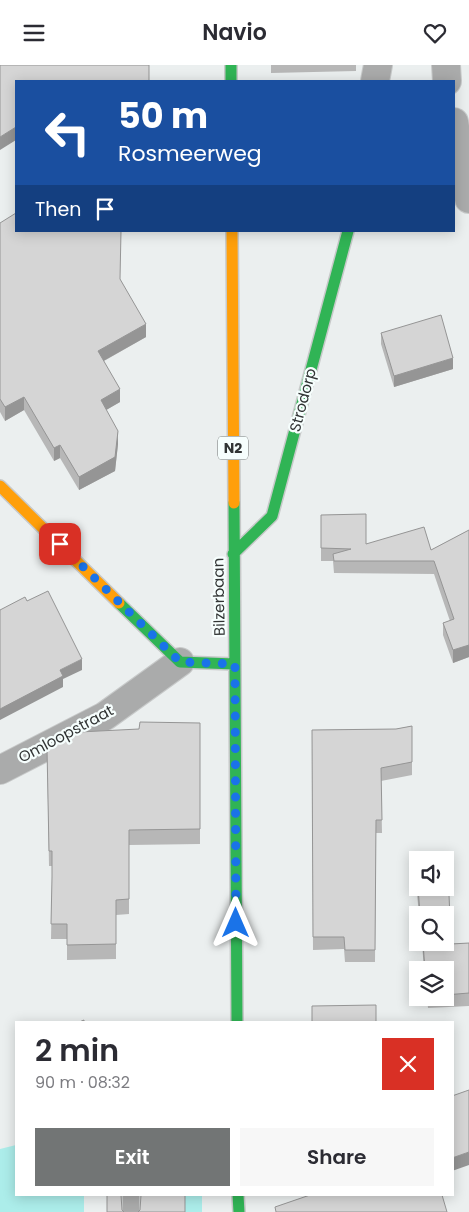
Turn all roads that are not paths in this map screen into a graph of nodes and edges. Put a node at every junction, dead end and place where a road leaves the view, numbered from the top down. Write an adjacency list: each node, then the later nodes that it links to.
1 (230, 65): 4 (main road)
2 (378, 65): 5 (street)
3 (446, 65): 6 (street)
4 (231, 80)
5 (375, 80)
6 (447, 80)
7 (455, 126): 8 (street)
8 (469, 199): 9 (street)
9 (455, 201)
10 (232, 232): 13 (main road, Bilzerbaan / N2)
11 (348, 232): 13 (main road, Strodorp)
12 (0, 485): 14 (main road)
13 (233, 554): 15 (main road, Bilzerbaan / N2)
14 (180, 662): 15 (main road); 16 (street, Omloopstraat)
15 (235, 664): 17 (main road, Bilzerbaan / N2)
16 (0, 770)
17 (237, 1021)
18 (131, 1196): 20 (lane)
19 (238, 1196): 21 (main road)
20 (131, 1212)
21 (238, 1212)

